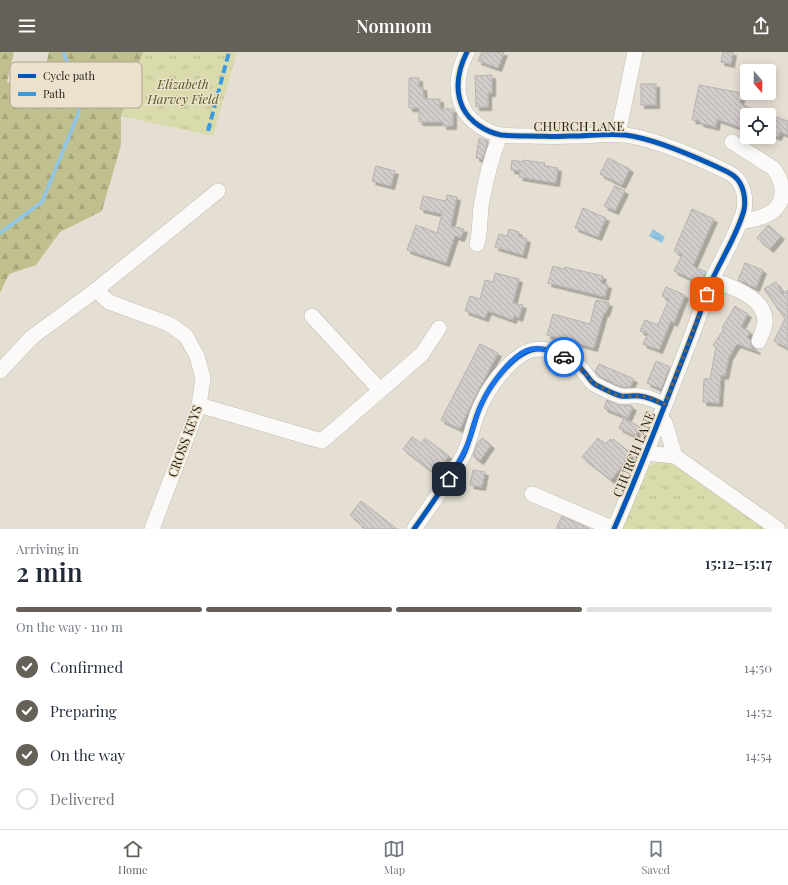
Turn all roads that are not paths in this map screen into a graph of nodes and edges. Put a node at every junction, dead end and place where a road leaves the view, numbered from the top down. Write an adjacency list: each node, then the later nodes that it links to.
1 (467, 52): 3 (street, CHURCH LANE)
2 (635, 52): 4 (street)
3 (500, 134): 4 (street, CHURCH LANE); 8 (street)
4 (618, 134): 7 (street, CHURCH LANE)
5 (732, 142): 7 (street)
6 (218, 191): 10 (street)
7 (740, 222): 9 (street, CHURCH LANE)
8 (477, 244)
9 (713, 280): 13 (street); 17 (street, CHURCH LANE)
10 (96, 290): 14 (street); 16 (street, CROSS KEYS)
11 (312, 316): 15 (street)
12 (439, 328): 15 (street)
13 (759, 341)
14 (1, 368)
15 (380, 390): 16 (street)
16 (199, 405): 21 (street, CROSS KEYS)
17 (663, 410): 18 (street, CHURCH LANE); 19 (street); 22 (street)
18 (646, 453): 19 (street); 23 (street, CHURCH LANE)
19 (675, 456): 24 (street)
20 (532, 494): 23 (street)
21 (152, 529)
22 (414, 529)
23 (614, 529)
24 (778, 529)

